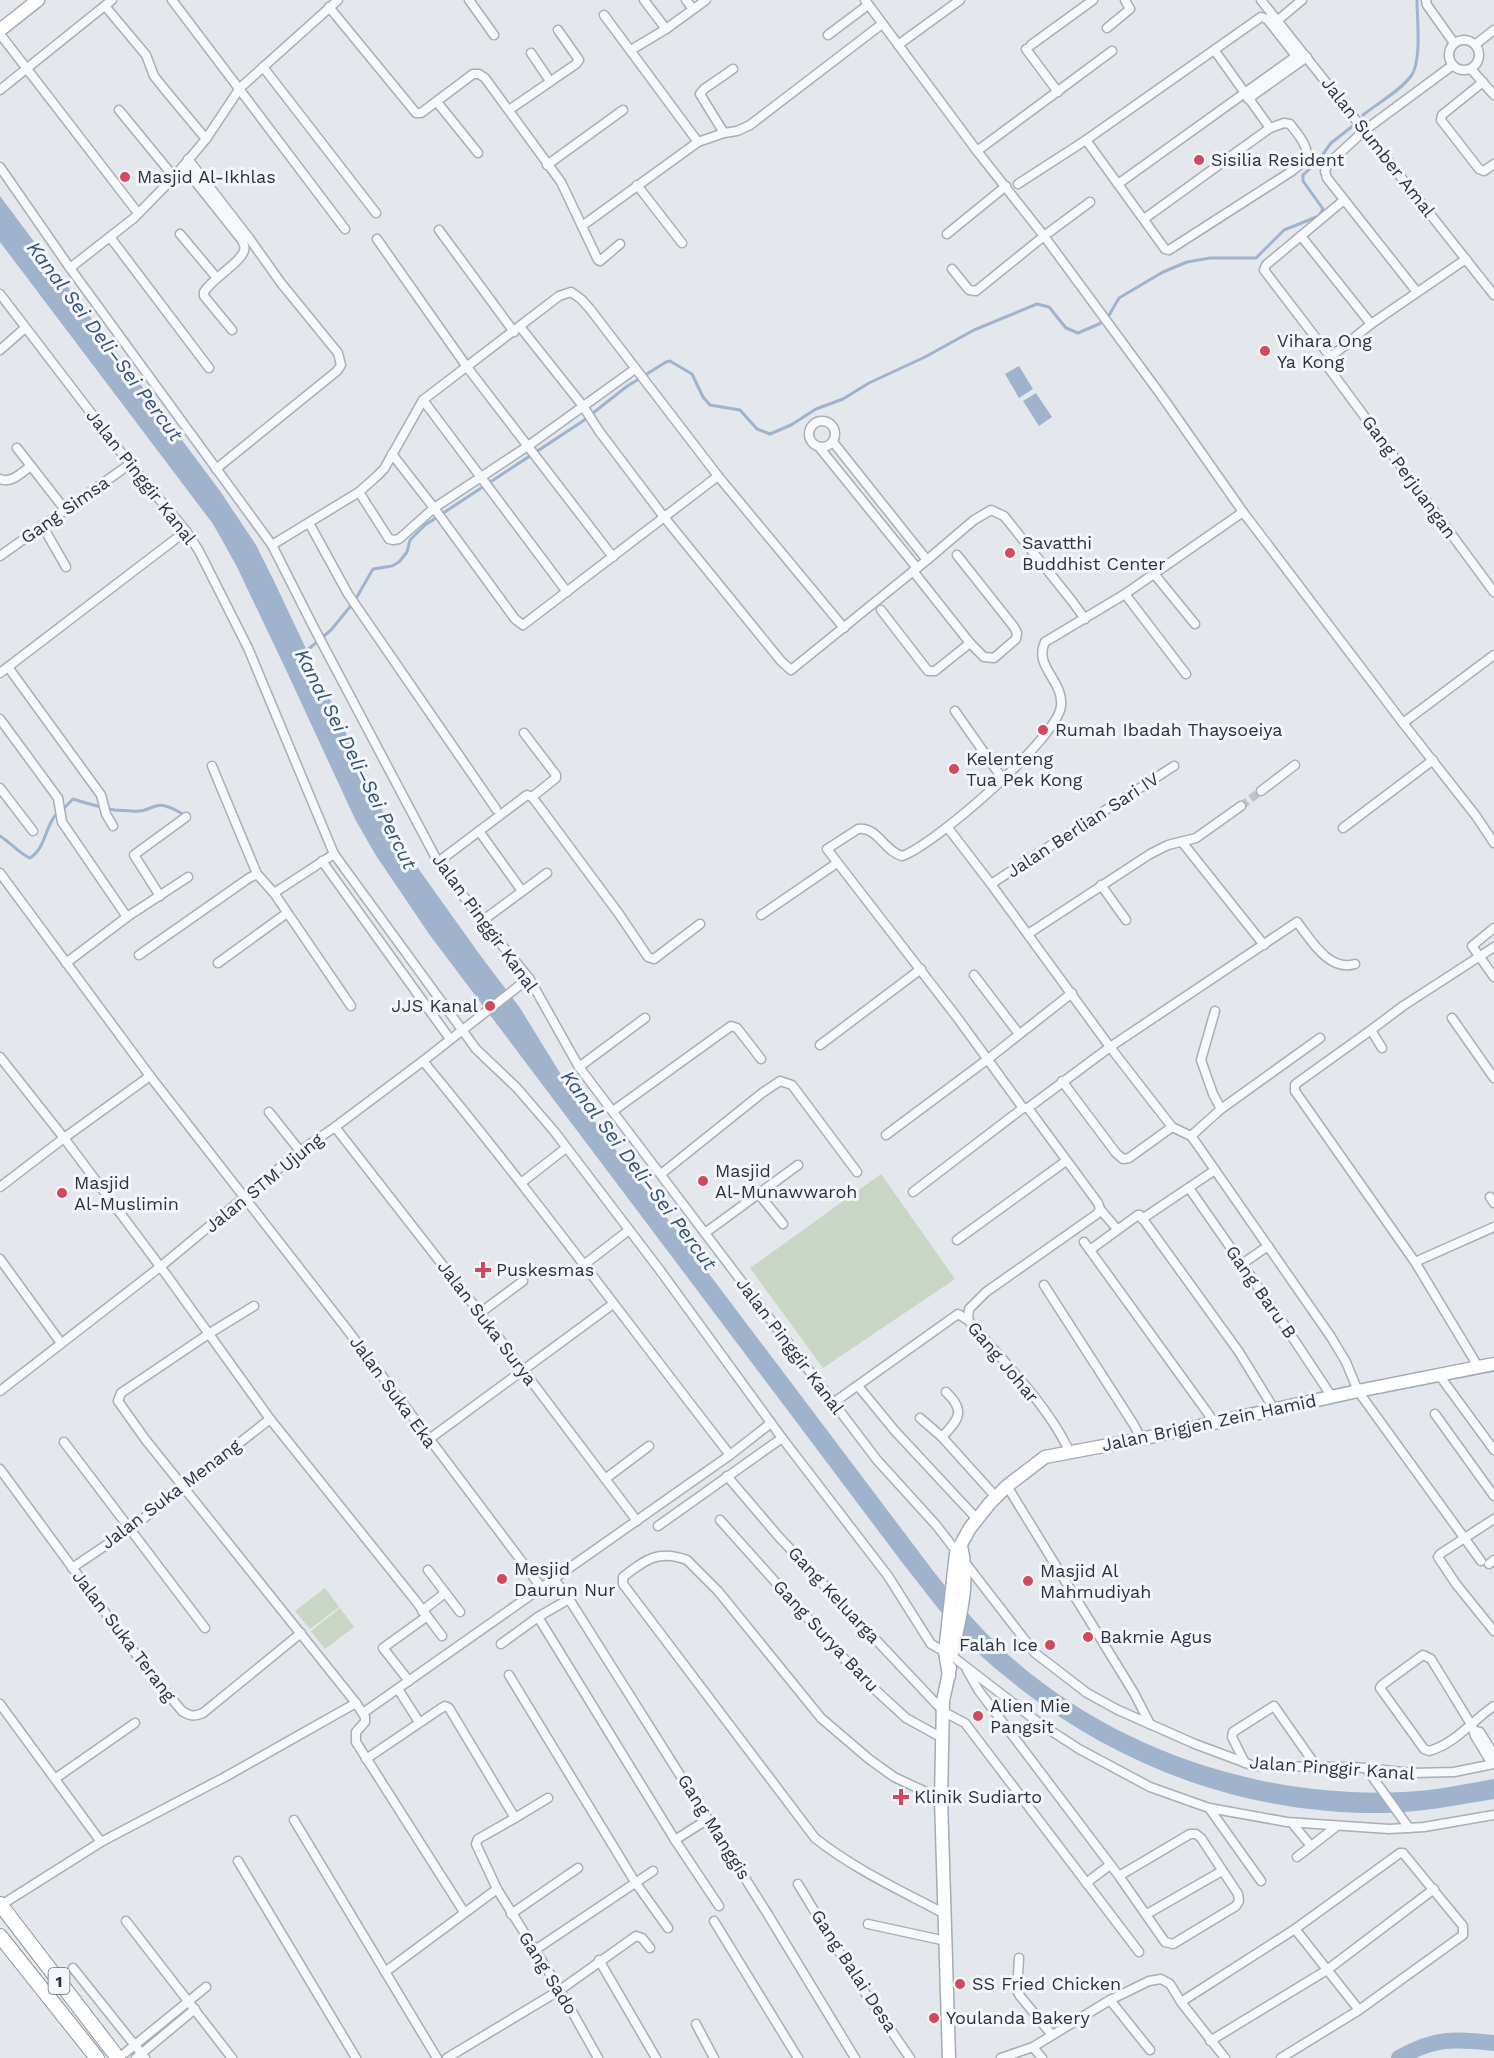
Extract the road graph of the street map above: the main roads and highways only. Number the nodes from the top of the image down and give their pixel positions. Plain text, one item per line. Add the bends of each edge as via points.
1 (38, 0) edge
2 (0, 32) edge
3 (1494, 1364) edge
4 (958, 1549) junction
5 (949, 1653) junction
6 (0, 1904) edge
7 (0, 1936) edge
8 (29, 1973) junction
9 (133, 2055) edge
10 (88, 2058) edge
11 (97, 2058) edge
12 (949, 2058) edge

1 - 2 main road
3 - 4 main road, Jalan Brigjen Zein Hamid via 1045,1457 996,1497 976,1519
4 - 5 main road, Jalan Brigjen Zein Hamid
4 - 5 main road, Jalan Brigjen Zein Hamid via 966,1564 966,1585
5 - 12 main road, Jalan Brigjen Zein Hamid via 943,1701 941,1800
6 - 9 highway, 1 via 43,1960
7 - 8 highway, 1
8 - 10 highway
8 - 11 highway, 1

